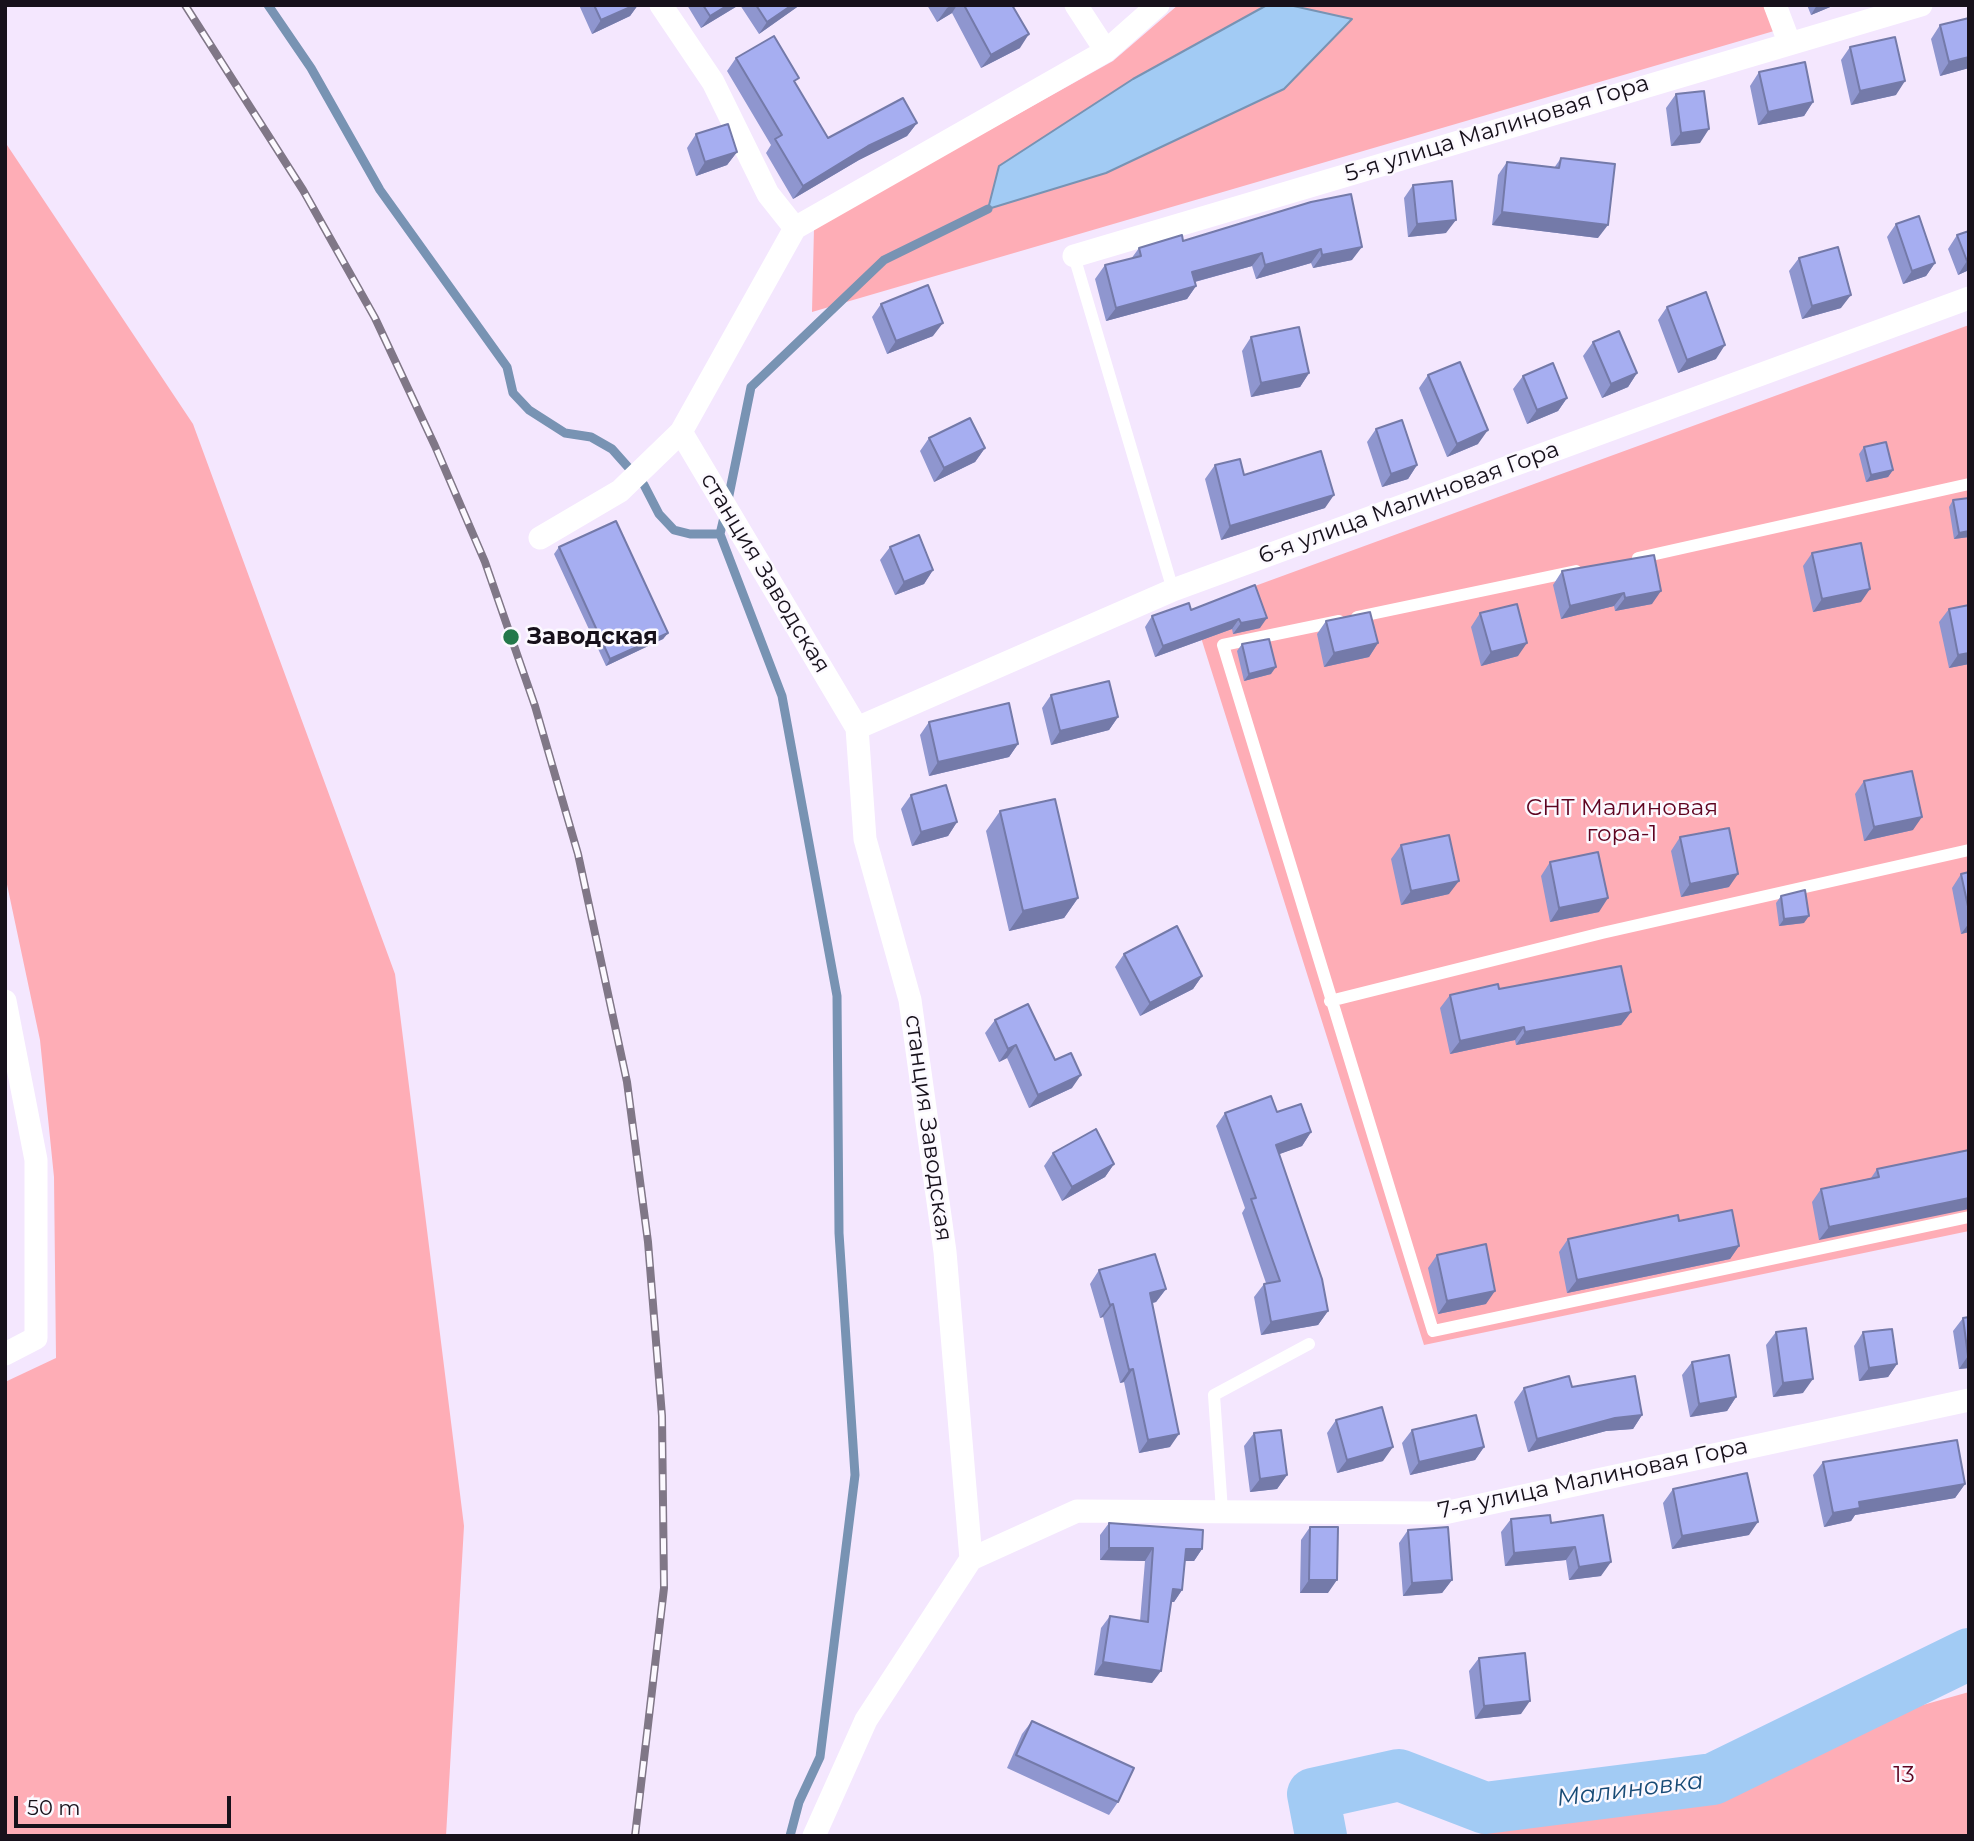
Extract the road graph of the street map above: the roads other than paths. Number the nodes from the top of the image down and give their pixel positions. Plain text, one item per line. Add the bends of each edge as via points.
1 (661, 5) edge
2 (1076, 5) edge
3 (1158, 5) edge
4 (1775, 5) edge
5 (1921, 5) edge
6 (1789, 42) junction
7 (1106, 51) junction
8 (795, 228) junction
9 (1074, 256) joint
10 (1969, 298) edge
11 (681, 432) junction
12 (1969, 484) edge
13 (540, 538) dead end
14 (1620, 562) edge
15 (1592, 568) edge
16 (1173, 590) junction
17 (857, 728) junction
18 (1969, 850) edge
19 (5, 1001) edge
20 (1330, 1001) junction
21 (1969, 1217) edge
22 (1309, 1344) dead end
23 (5, 1354) edge
24 (1969, 1400) edge
25 (1222, 1511) junction
26 (971, 1559) junction
27 (814, 1836) edge

1 - 8 street via 713,82 768,194
2 - 7 street
3 - 7 street
4 - 6 street
5 - 6 street, 5-я улица Малиновая Гора
6 - 9 street, 5-я улица Малиновая Гора
7 - 8 street
8 - 11 street
9 - 16 lane
10 - 16 street, 6-я улица Малиновая Гора
11 - 13 street via 620,491
11 - 17 street, станция Заводская
12 - 14 lane
15 - 20 lane via 1223,645
16 - 17 street, 6-я улица Малиновая Гора
17 - 26 street, станция Заводская via 865,839 910,1000 942,1226
18 - 20 lane via 1615,929
19 - 23 street via 36,1174 36,1338
20 - 21 lane via 1433,1331
22 - 25 lane via 1214,1395
24 - 25 street, 7-я улица Малиновая Гора via 1444,1513
25 - 26 street, 7-я улица Малиновая Гора via 1077,1511
26 - 27 street via 866,1720

